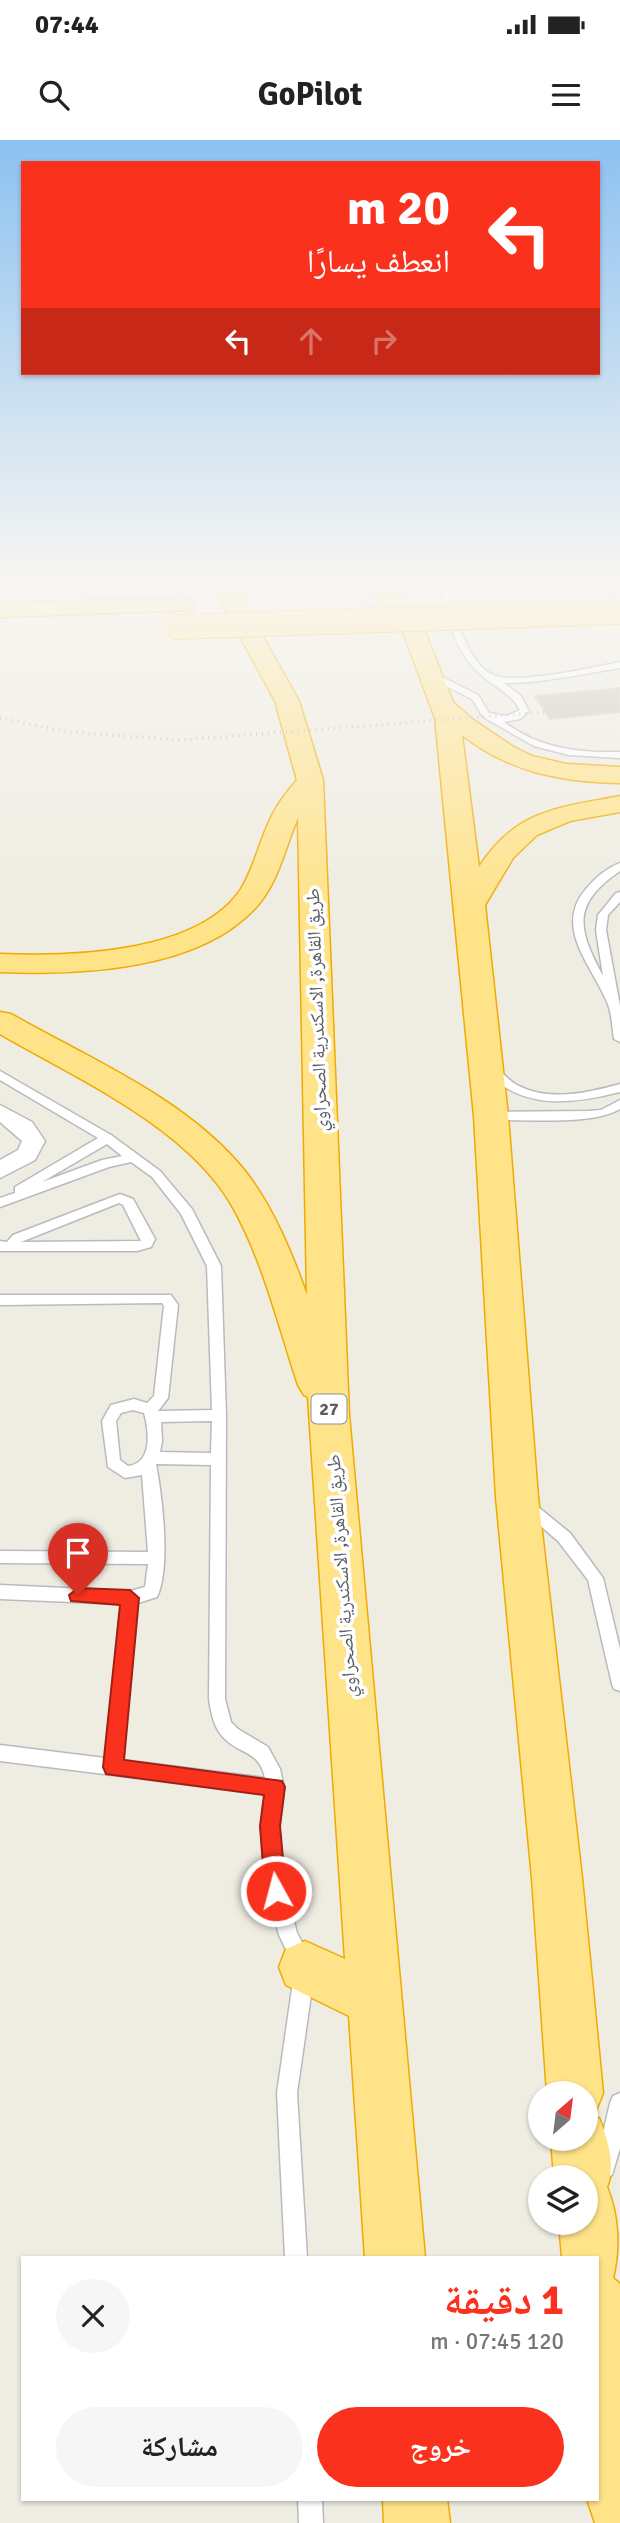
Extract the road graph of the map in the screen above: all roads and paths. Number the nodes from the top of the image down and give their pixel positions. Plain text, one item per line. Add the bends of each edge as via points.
1 (280, 689) edge
2 (506, 689) edge
3 (436, 690) junction
4 (494, 718) junction
5 (620, 755) edge
6 (620, 775) edge
7 (310, 780) junction
8 (620, 804) edge
9 (620, 866) edge
10 (620, 895) edge
11 (470, 905) junction
12 (0, 964) edge
13 (613, 1002) junction
14 (0, 1021) edge
15 (620, 1039) edge
16 (486, 1066) junction
17 (0, 1075) edge
18 (620, 1088) edge
19 (620, 1104) edge
20 (0, 1112) edge
21 (491, 1116) junction
22 (107, 1138) junction
23 (135, 1157) junction
24 (0, 1170) edge
25 (6, 1200) edge
26 (0, 1246) edge
27 (15, 1247) junction
28 (0, 1300) edge
29 (151, 1414) junction
30 (219, 1415) junction
31 (329, 1415) junction
32 (218, 1460) junction
33 (151, 1462) junction
34 (517, 1497) junction
35 (0, 1557) edge
36 (155, 1558) junction
37 (0, 1592) edge
38 (130, 1598) junction
39 (620, 1684) edge
40 (0, 1753) edge
41 (113, 1767) junction
42 (275, 1787) junction
43 (305, 1967) junction
44 (374, 2000) junction
45 (574, 2081) edge
46 (620, 2103) edge
47 (598, 2195) edge
48 (296, 2256) edge
49 (395, 2256) edge
50 (599, 2319) edge
51 (310, 2501) edge
52 (415, 2501) edge
53 (620, 2506) edge
54 (311, 2523) edge
55 (416, 2523) edge

1 - 7 highway, طريق القاهرة, الاسكندرية الصحراوي / 27
2 - 4 lane via 518,698 524,711 520,717
3 - 4 lane via 475,697 482,711
3 - 6 highway via 478,738 511,757 557,770
3 - 11 highway via 447,718
4 - 5 lane via 527,741 556,752
7 - 12 highway via 285,817 258,884 247,900 219,922 171,945 124,958 80,964
7 - 31 highway, طريق القاهرة, الاسكندرية الصحراوي / 27
8 - 11 highway via 552,819 525,831 505,850
9 - 13 lane via 597,880 582,898 577,922 586,954
10 - 13 lane via 601,923
11 - 16 highway
13 - 15 lane
14 - 31 highway via 148,1108 198,1145 231,1179 256,1219 277,1268
16 - 18 lane via 513,1088 537,1096 592,1096
16 - 21 highway
17 - 22 lane
19 - 21 lane via 589,1115
20 - 24 street via 27,1128 34,1145 29,1154
21 - 34 highway
22 - 23 lane
22 - 25 lane
23 - 25 lane
23 - 30 lane via 156,1174 187,1212 214,1266
26 - 27 lane
27 - 27 lane via 137,1246 148,1239 128,1202 120,1198 18,1238
28 - 29 lane via 166,1298 171,1305 161,1398
29 - 30 lane
29 - 33 lane
29 - 33 lane via 134,1404 125,1405 116,1409 109,1421 111,1457 118,1469 135,1472
30 - 32 lane
31 - 44 highway, طريق القاهرة, الاسكندرية الصحراوي / 27
32 - 33 lane
32 - 42 lane via 218,1711 228,1731 269,1761
33 - 36 lane
34 - 39 lane via 564,1537 596,1578
34 - 45 highway
35 - 36 lane
36 - 38 lane via 154,1589
37 - 38 lane
38 - 41 lane
40 - 41 lane
41 - 42 lane
42 - 43 lane via 270,1826 272,1877 294,1949
43 - 44 highway
43 - 48 lane via 287,2093
44 - 49 highway, طريق القاهرة, الاسكندرية الصحراوي / 27
46 - 47 lane
50 - 53 highway
51 - 54 lane
52 - 55 highway

